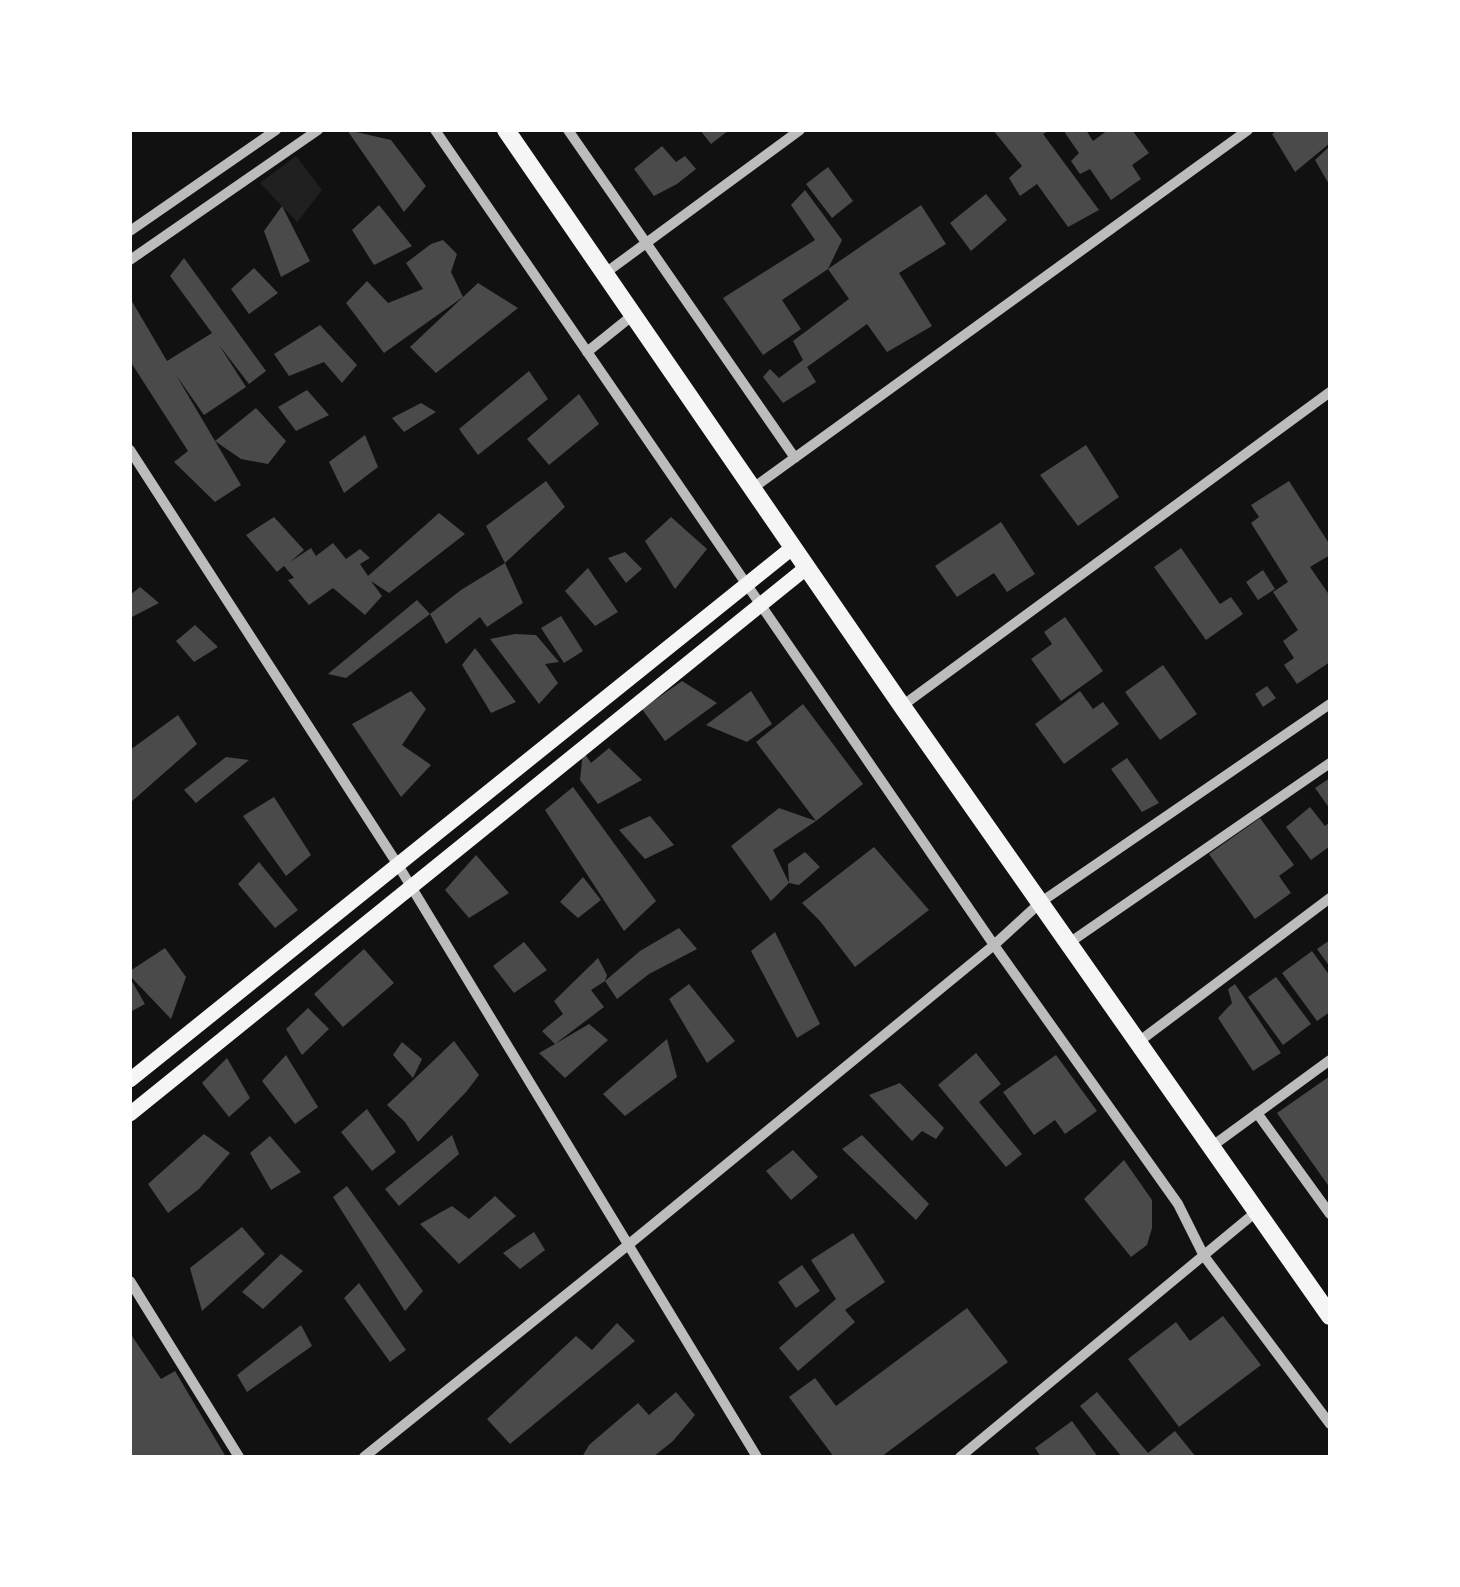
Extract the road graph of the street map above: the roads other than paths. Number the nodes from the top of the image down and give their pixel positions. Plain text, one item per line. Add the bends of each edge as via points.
1 (276, 130) edge
2 (318, 130) edge
3 (436, 130) edge
4 (506, 130) edge
5 (568, 130) edge
6 (800, 130) edge
7 (1248, 130) edge
8 (130, 231) edge
9 (646, 242) junction
10 (130, 260) edge
11 (604, 274) junction
12 (633, 315) junction
13 (587, 352) junction
14 (1330, 392) edge
15 (130, 450) edge
16 (794, 458) junction
17 (753, 488) junction
18 (792, 548) junction
19 (806, 568) junction
20 (745, 584) junction
21 (760, 605) junction
22 (1330, 704) edge
23 (902, 706) junction
24 (1330, 763) edge
25 (398, 865) junction
26 (410, 887) junction
27 (1330, 898) edge
28 (1041, 902) junction
29 (1068, 942) junction
30 (994, 945) junction
31 (1137, 1043) junction
32 (1330, 1060) edge
33 (130, 1080) edge
34 (1257, 1113) junction
35 (130, 1114) edge
36 (1210, 1147) junction
37 (1256, 1212) junction
38 (1330, 1214) edge
39 (628, 1244) junction
40 (1204, 1256) junction
41 (130, 1281) edge
42 (1330, 1316) edge
43 (1330, 1424) edge
44 (239, 1457) edge
45 (364, 1457) edge
46 (757, 1457) edge
47 (960, 1457) edge

1 - 8 street
2 - 10 street
3 - 13 street
4 - 11 highway
5 - 9 street
6 - 9 street
7 - 16 street
9 - 11 street
9 - 16 street
11 - 12 highway
12 - 13 street
12 - 17 highway
13 - 20 street
14 - 23 street
15 - 25 street
16 - 17 street
17 - 18 highway
18 - 19 highway
18 - 20 main road
19 - 21 main road
19 - 23 highway
20 - 21 street
20 - 25 main road
21 - 26 main road
21 - 30 street
22 - 28 street
23 - 28 highway
24 - 29 street
25 - 26 street
25 - 33 main road
26 - 35 main road
26 - 39 street
27 - 31 street
28 - 29 highway
28 - 30 street
29 - 31 highway
30 - 39 street
30 - 40 street via 1178,1204
31 - 36 highway
32 - 34 street
34 - 36 street
34 - 38 street
36 - 37 highway
37 - 40 street
37 - 42 highway
39 - 45 street
39 - 46 street
40 - 43 street
40 - 47 street
41 - 44 street

